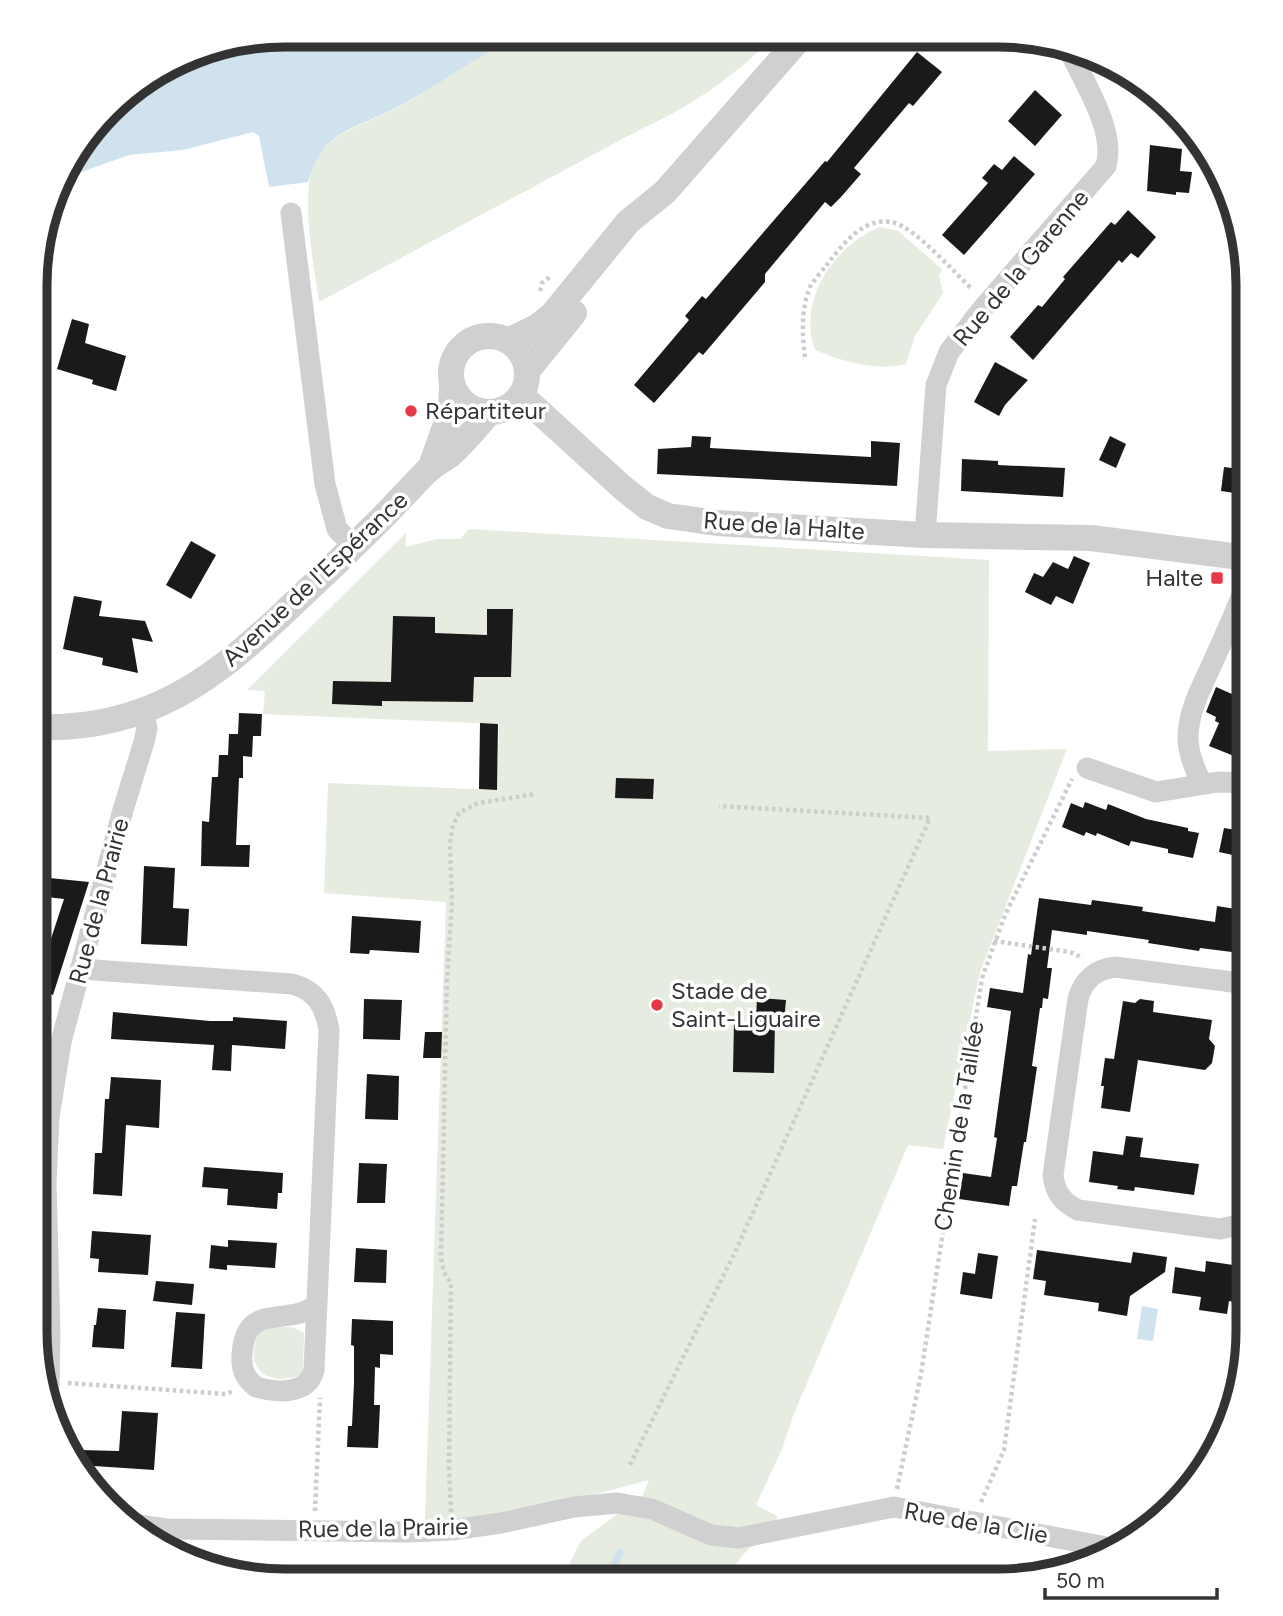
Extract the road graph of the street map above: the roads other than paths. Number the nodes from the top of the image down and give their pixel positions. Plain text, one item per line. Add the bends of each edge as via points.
1 (793, 47) edge
2 (1073, 60) edge
3 (665, 192) junction
4 (291, 213) dead end
5 (508, 341) junction
6 (524, 383) junction
7 (452, 385) junction
8 (490, 412) junction
9 (430, 469) junction
10 (925, 535) junction
11 (354, 547) junction
12 (1236, 556) edge
13 (1236, 611) edge
14 (143, 712) junction
15 (47, 727) edge
16 (1087, 768) road end
17 (1236, 783) edge
18 (1202, 784) junction
19 (80, 969) junction
20 (1235, 983) edge
21 (47, 1150) edge
22 (47, 1221) edge
23 (1235, 1226) edge
24 (316, 1306) junction
25 (49, 1364) edge
26 (150, 1527) edge
27 (711, 1535) joint
28 (1100, 1546) edge

1 - 3 street
2 - 10 street, Rue de la Garenne via 1103,125 1109,146 1106,166 949,352 936,385
3 - 5 street via 628,222 554,314
3 - 6 street via 661,208 643,233 551,339
4 - 11 street via 325,484 337,529
5 - 6 street via 522,354
5 - 7 street via 491,335 465,343 451,366
6 - 8 street via 507,407
6 - 10 street, Rue de la Halte via 623,488 668,516
7 - 8 street via 471,408
7 - 9 street, Avenue de l'Espérance via 451,410
8 - 9 street, Avenue de l'Espérance
9 - 11 street, Avenue de l'Espérance
10 - 12 street, Rue de la Halte via 1091,538
11 - 14 street, Avenue de l'Espérance via 228,663
13 - 18 street via 1190,719 1188,740
14 - 15 street, Avenue de l'Espérance via 95,725
14 - 19 street, Rue de la Prairie via 144,743
16 - 18 street via 1156,792
17 - 18 street
19 - 21 street, Rue de la Prairie via 61,1042
19 - 24 street via 292,984 320,1000 329,1030
20 - 23 street via 1106,968 1088,979 1078,999 1054,1163 1055,1186 1068,1205 1220,1229
22 - 25 street, Rue de la Prairie
24 - 24 street via 310,1383 295,1390 264,1390 249,1382 242,1365 243,1342 252,1325
26 - 27 street, Rue de la Prairie via 452,1530 617,1503 652,1509
27 - 28 street, Rue de la Clie via 739,1538 894,1507

